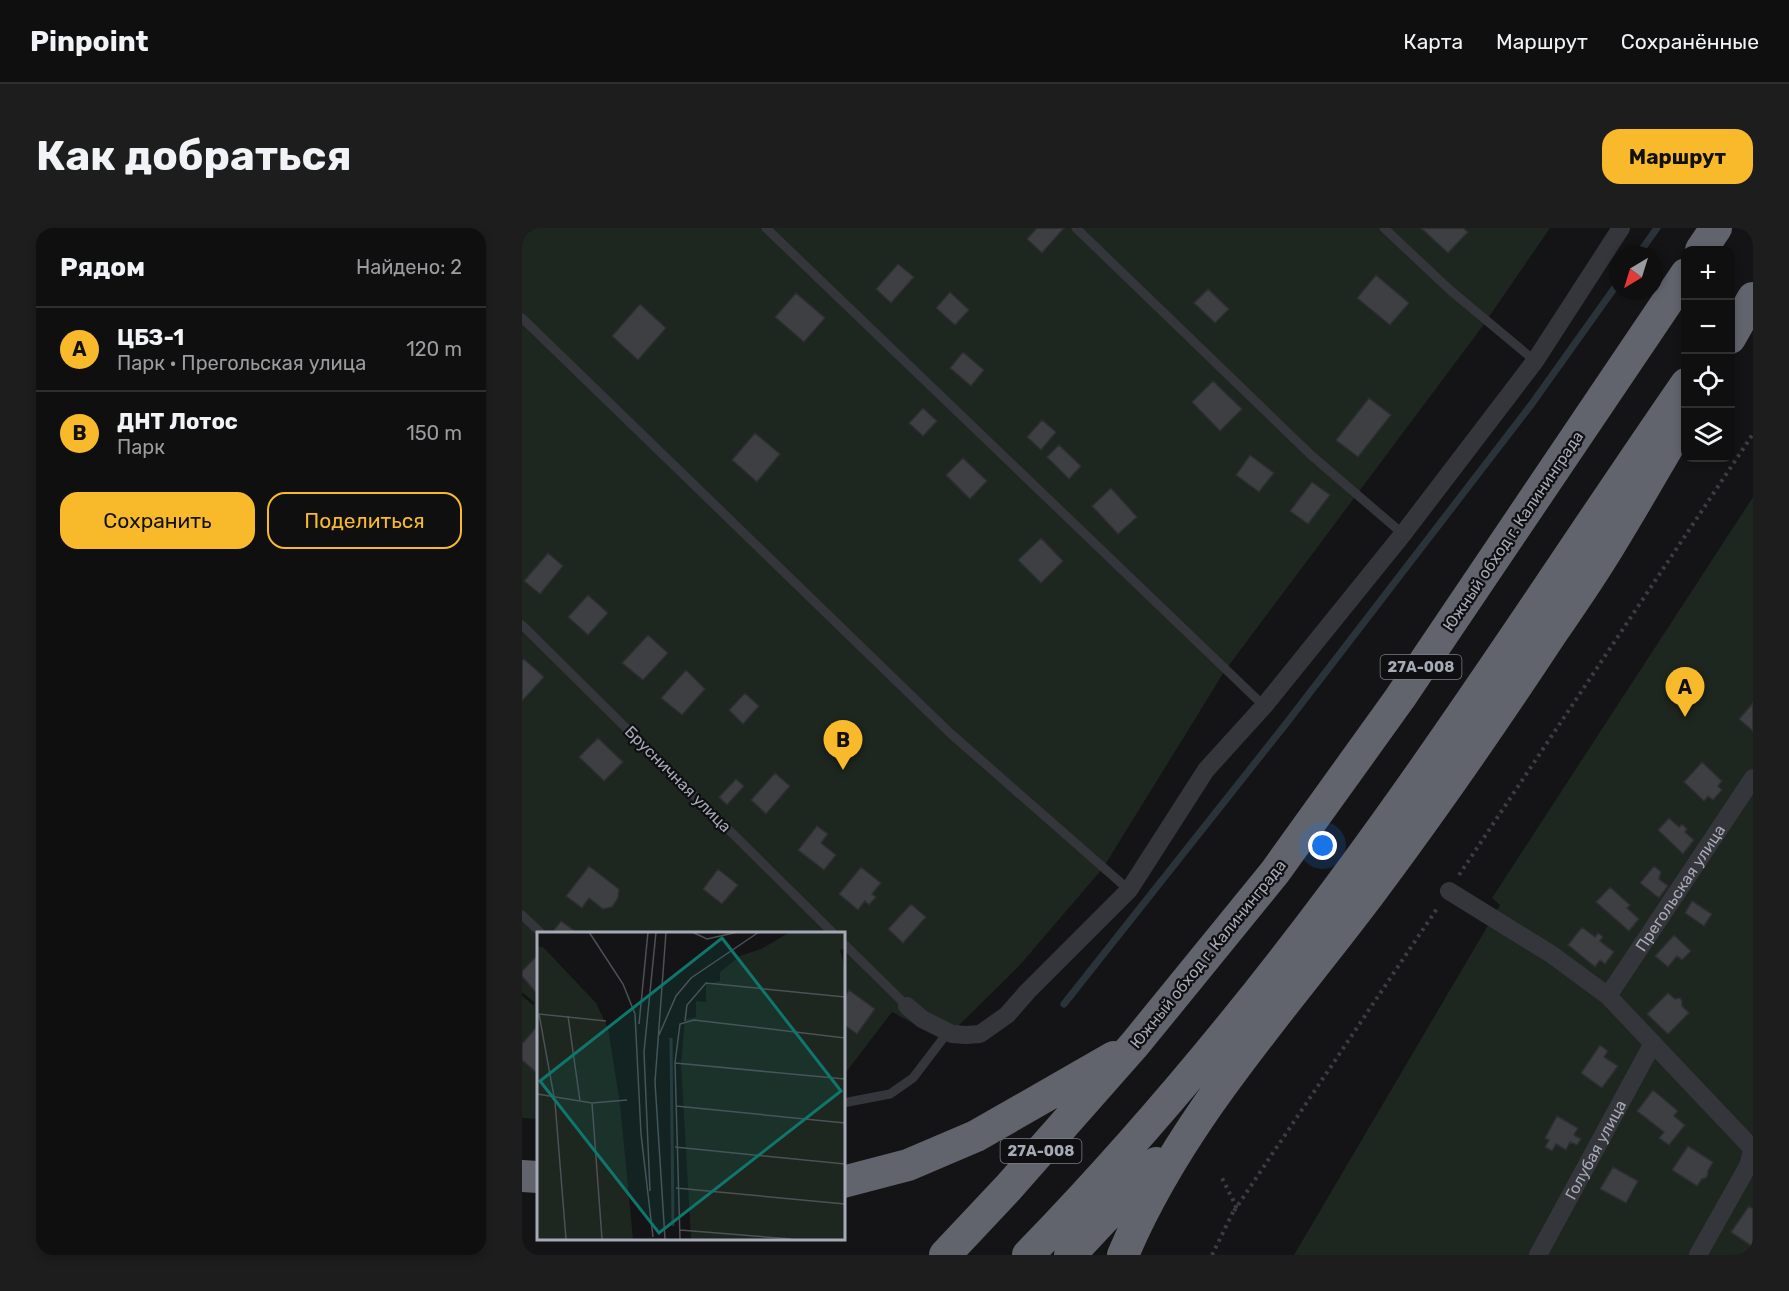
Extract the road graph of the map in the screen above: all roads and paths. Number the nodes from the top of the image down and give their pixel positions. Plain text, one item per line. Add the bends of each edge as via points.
1 (766, 228) edge
2 (1076, 228) edge
3 (1384, 228) edge
4 (1621, 228) edge
5 (1716, 228) edge
6 (1704, 246) edge
7 (1681, 281) edge
8 (1753, 286) edge
9 (1753, 298) edge
10 (1735, 312) edge
11 (522, 318) edge
12 (1735, 331) edge
13 (1535, 361) junction
14 (1681, 391) edge
15 (1681, 425) edge
16 (1753, 434) edge
17 (1403, 534) junction
18 (522, 625) edge
19 (1264, 706) junction
20 (1753, 778) edge
21 (1129, 890) junction
22 (1449, 891) junction
23 (522, 915) edge
24 (540, 932) edge
25 (832, 932) edge
26 (844, 944) edge
27 (1608, 996) junction
28 (907, 1006) joint
29 (948, 1032) junction
30 (1653, 1043) junction
31 (1135, 1044) junction
32 (844, 1103) edge
33 (1207, 1107) junction
34 (1753, 1148) edge
35 (522, 1176) edge
36 (1221, 1176) dead end
37 (537, 1177) edge
38 (844, 1182) edge
39 (1234, 1210) junction
40 (945, 1255) edge
41 (1028, 1255) edge
42 (1070, 1255) edge
43 (1123, 1255) edge
44 (1212, 1255) edge
45 (1538, 1255) edge
46 (1698, 1255) edge

1 - 19 lane
2 - 17 lane via 1311,455
3 - 13 lane
4 - 13 street
5 - 6 highway
7 - 31 highway, Южный обход г. Калининграда / 27А-008 via 1346,776 1275,872
8 - 10 highway
9 - 12 highway
11 - 21 lane via 950,733
13 - 17 street
14 - 41 highway, 27А-008 via 1385,825 1280,965 1176,1092
15 - 33 highway via 1610,545 1432,810
16 - 22 path
17 - 19 street
18 - 25 lane, Брусничная улица
19 - 21 street via 1206,770
20 - 27 street, Прегольская улица
21 - 29 street via 1007,1016 980,1034
22 - 27 street via 1551,954
22 - 39 path
23 - 24 lane
26 - 28 lane
27 - 30 street
28 - 29 street
29 - 32 lane via 913,1078 890,1094
30 - 34 street
30 - 45 street, Голубая улица
31 - 38 highway via 976,1136 908,1165
31 - 40 highway, Южный обход г. Калининграда / 27А-008
33 - 42 highway
33 - 43 highway via 1156,1186
34 - 46 street via 1748,1166
35 - 37 highway
36 - 39 path via 1236,1206
39 - 44 path

